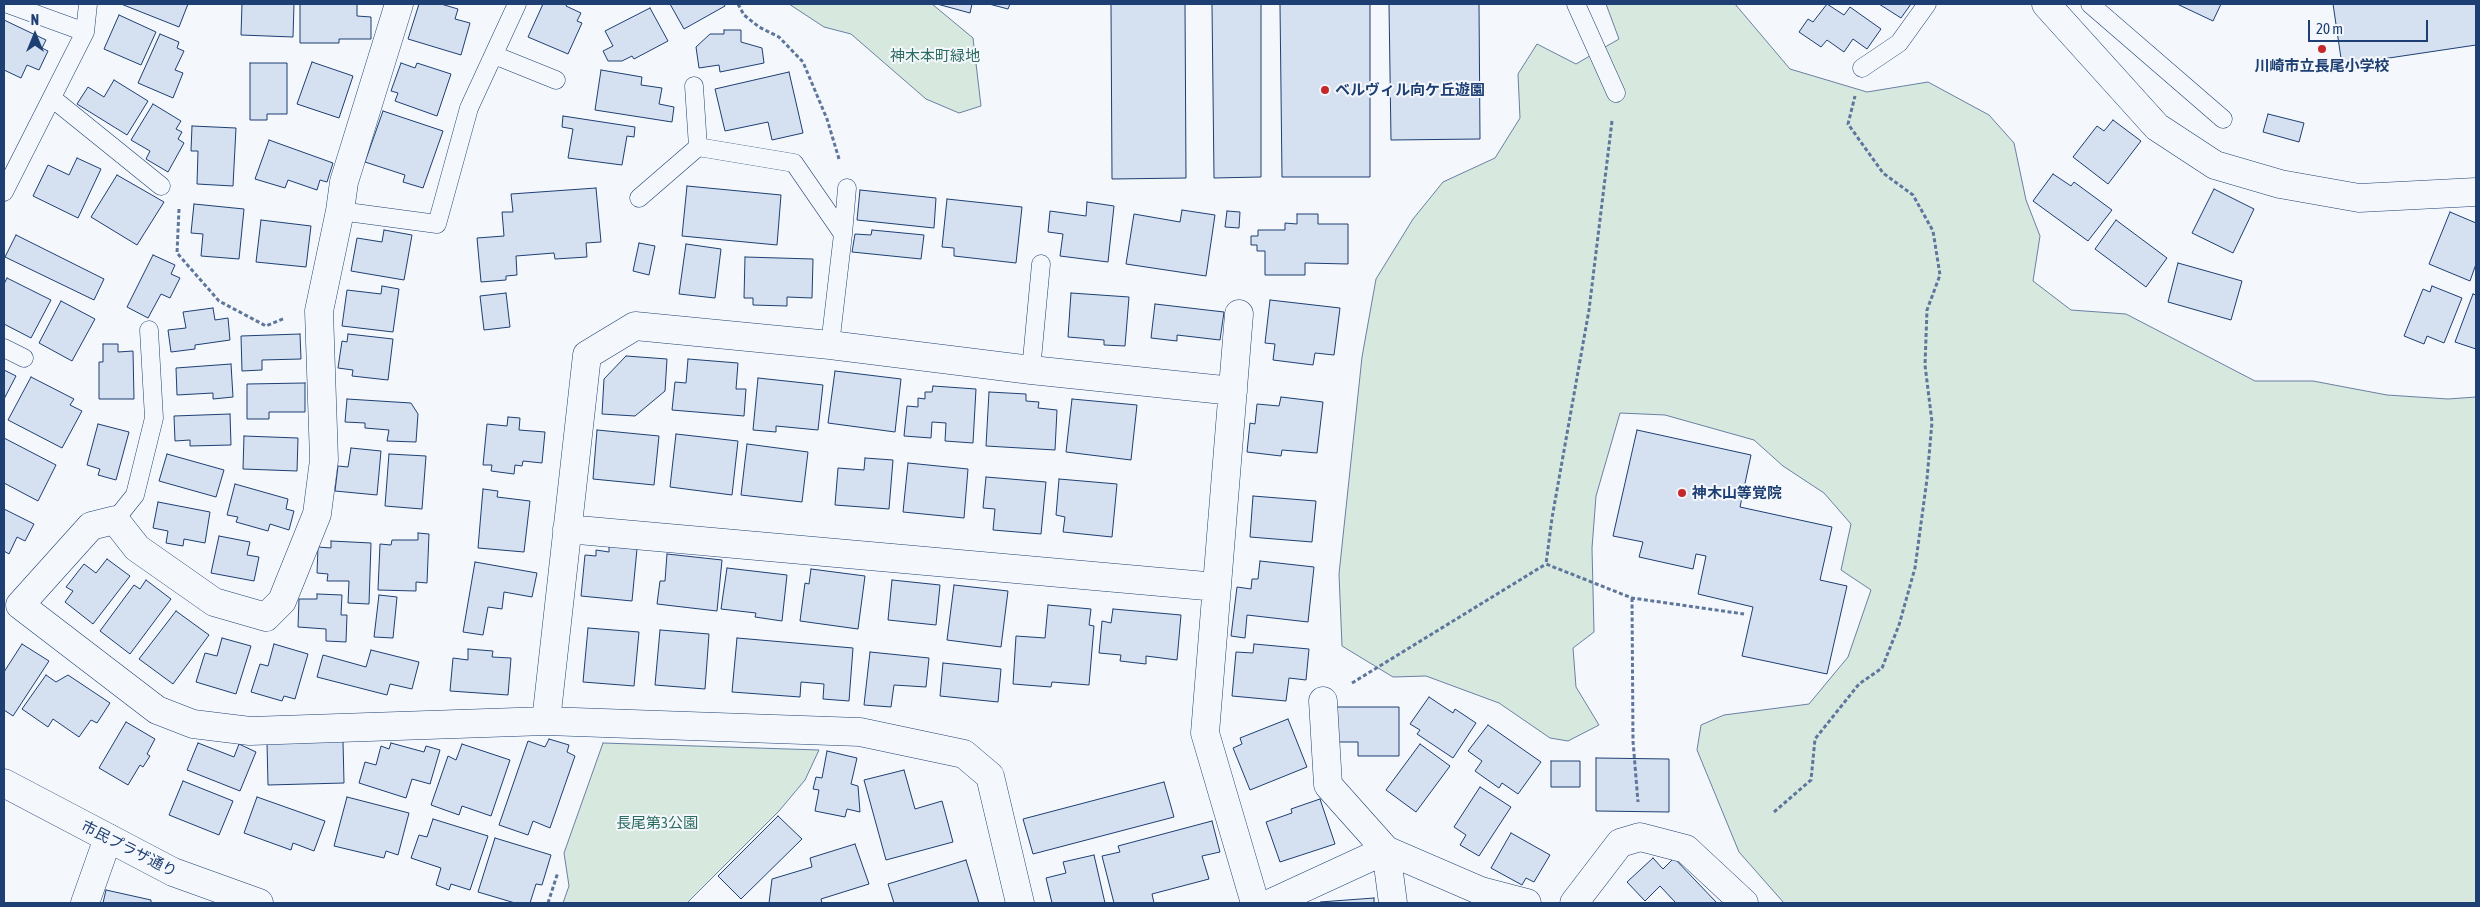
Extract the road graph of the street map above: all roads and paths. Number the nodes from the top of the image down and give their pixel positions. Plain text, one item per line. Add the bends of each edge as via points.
1 (8, 4) edge
2 (88, 4) edge
3 (399, 4) edge
4 (517, 4) edge
5 (738, 4) edge
6 (1576, 4) edge
7 (1927, 4) edge
8 (2046, 4) edge
9 (2090, 4) edge
10 (85, 32) junction
11 (494, 55) junction
12 (1862, 68) joint
13 (556, 80) dead end
14 (694, 86) dead end
15 (1616, 93) joint
16 (52, 98) junction
17 (2223, 119) dead end
18 (698, 147) junction
19 (161, 186) joint
20 (847, 188) joint
21 (4, 192) edge
22 (2476, 192) edge
23 (639, 198) dead end
24 (340, 211) junction
25 (843, 234) junction
26 (1041, 264) dead end
27 (319, 311) junction
28 (1239, 314) dead end
29 (149, 330) dead end
30 (830, 345) junction
31 (4, 348) edge
32 (24, 358) dead end
33 (1031, 370) junction
34 (1233, 391) junction
35 (115, 520) junction
36 (567, 529) junction
37 (1546, 564) junction
38 (1217, 587) junction
39 (1632, 598) junction
40 (1744, 614) dead end
41 (1323, 701) joint
42 (546, 721) junction
43 (4, 784) edge
44 (1774, 812) dead end
45 (1640, 837) junction
46 (108, 838) junction
47 (1386, 850) junction
48 (558, 872) dead end
49 (85, 903) edge
50 (259, 903) edge
51 (548, 903) edge
52 (1020, 903) edge
53 (1255, 903) edge
54 (1271, 903) edge
55 (1393, 903) edge
56 (1527, 903) edge
57 (1574, 903) edge
58 (1744, 903) edge

1 - 10 lane
2 - 10 lane
3 - 24 street via 344,182
4 - 11 lane
5 - 20 path via 744,16 779,37 803,62 828,119
6 - 15 lane
7 - 12 lane via 1899,43
8 - 22 street via 2157,127 2215,165 2280,184 2359,198
9 - 17 lane
10 - 16 lane
11 - 13 lane
11 - 24 lane via 469,108 437,224
12 - 44 path via 1848,124 1884,172 1913,195 1933,231 1940,275 1927,310 1925,365 1932,422 1927,479 1915,568 1899,625 1882,668 1859,684 1815,738 1812,780
14 - 18 lane
15 - 37 path via 1589,310
16 - 19 lane
16 - 21 lane
18 - 23 lane
18 - 25 lane via 794,163
19 - 27 path via 180,190 177,253 219,301 266,326 296,314
20 - 25 lane
24 - 27 street
25 - 30 lane
26 - 33 lane
27 - 35 street via 324,460 316,514 282,601 266,617 214,602 137,548
28 - 34 street
29 - 35 lane via 154,418 135,495
30 - 33 street
30 - 36 street via 635,326 587,355
31 - 32 lane
33 - 34 street
34 - 38 street
35 - 42 street via 91,526 20,605 157,710 193,724 250,731
36 - 38 street
36 - 42 street
37 - 39 path
37 - 41 path
38 - 53 street via 1205,733
39 - 40 path
39 - 45 path via 1633,740
41 - 47 street via 1328,785
42 - 52 street via 860,732 964,754 990,776
43 - 46 street, 市民プラザ通り
45 - 57 street via 1620,843
45 - 58 street via 1686,849
46 - 49 street
46 - 50 street, 市民プラザ通り via 173,872
47 - 54 street
47 - 55 street
47 - 56 street via 1481,891
48 - 51 path

